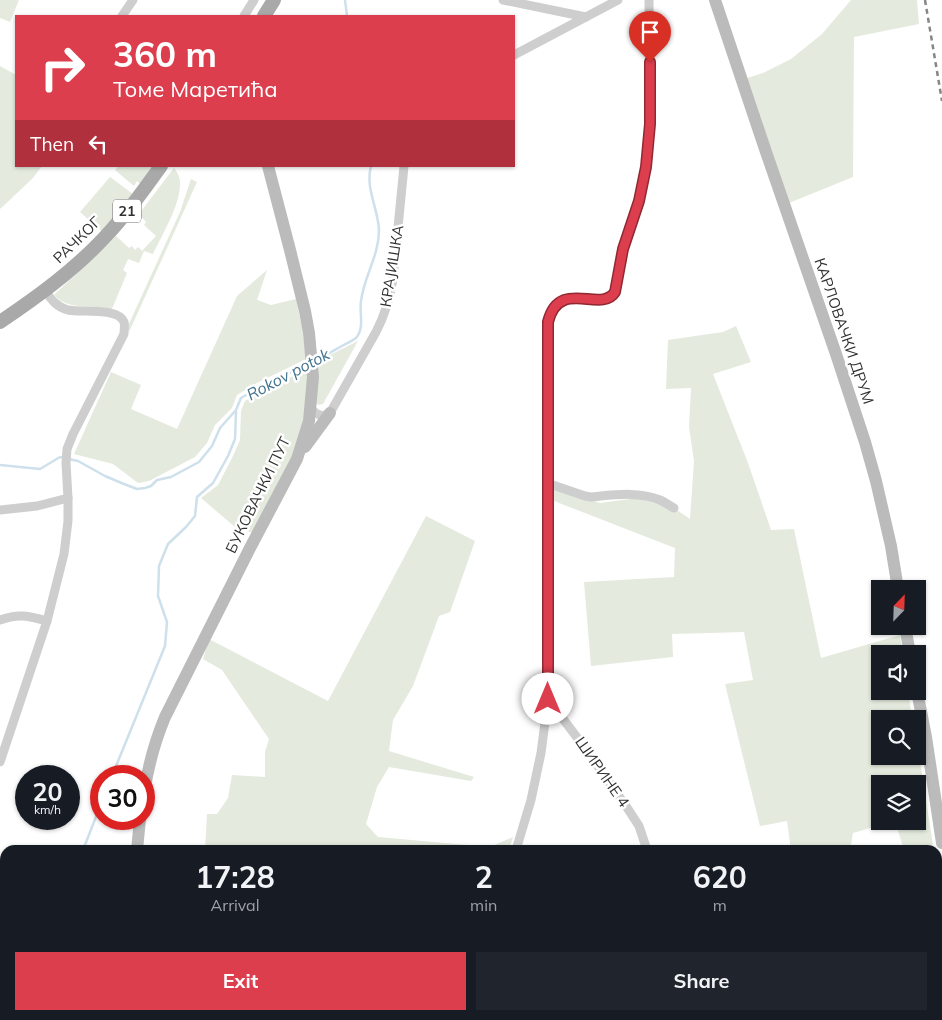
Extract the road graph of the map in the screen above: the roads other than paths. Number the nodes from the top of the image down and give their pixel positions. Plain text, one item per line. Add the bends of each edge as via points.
1 (132, 0) edge
2 (254, 0) edge
3 (274, 0) edge
4 (503, 0) edge
5 (618, 0) edge
6 (649, 0) edge
7 (715, 0) edge
8 (123, 15) edge
9 (245, 15) edge
10 (265, 15) edge
11 (586, 17) junction
12 (515, 54) edge
13 (160, 167) edge
14 (268, 167) edge
15 (404, 167) edge
16 (45, 290) junction
17 (0, 322) edge
18 (310, 407) junction
19 (330, 413) junction
20 (297, 460) junction
21 (547, 483) junction
22 (68, 498) junction
23 (674, 508) dead end
24 (0, 510) edge
25 (896, 580) edge
26 (0, 620) edge
27 (47, 621) junction
28 (548, 699) junction
29 (919, 700) edge
30 (0, 762) edge
31 (149, 765) edge
32 (139, 830) edge
33 (942, 843) edge
34 (137, 845) edge
35 (518, 845) edge
36 (645, 845) edge

1 - 8 street
2 - 9 street
3 - 10 main road
4 - 11 street
5 - 11 street
6 - 21 street via 650,99 646,167 623,249 615,292 601,300 566,300 555,307 549,318
7 - 25 main road, КАРЛОВАЧКИ ДРУМ via 865,442
11 - 12 street
13 - 16 main road, РАЧКОГ / 21 via 104,238
14 - 18 main road, БУКОВАЧКИ ПУТ via 305,311 313,376
15 - 19 street, КРАЈИШКА via 393,279 387,305 376,332
16 - 17 main road, РАЧКОГ / 21
16 - 22 street via 62,308 112,314 124,323 124,334 67,450
18 - 19 street via 321,416
18 - 20 main road, БУКОВАЧКИ ПУТ via 306,434
19 - 20 main road
20 - 31 main road, БУКОВАЧКИ ПУТ via 165,717
21 - 23 street via 591,497 647,496
21 - 28 street
22 - 24 street
22 - 27 street via 65,548
26 - 27 street via 24,615
27 - 30 street
28 - 35 street via 541,753
28 - 36 street, ШИРИНЕ 4 via 626,806 639,826
29 - 33 main road
32 - 34 main road

